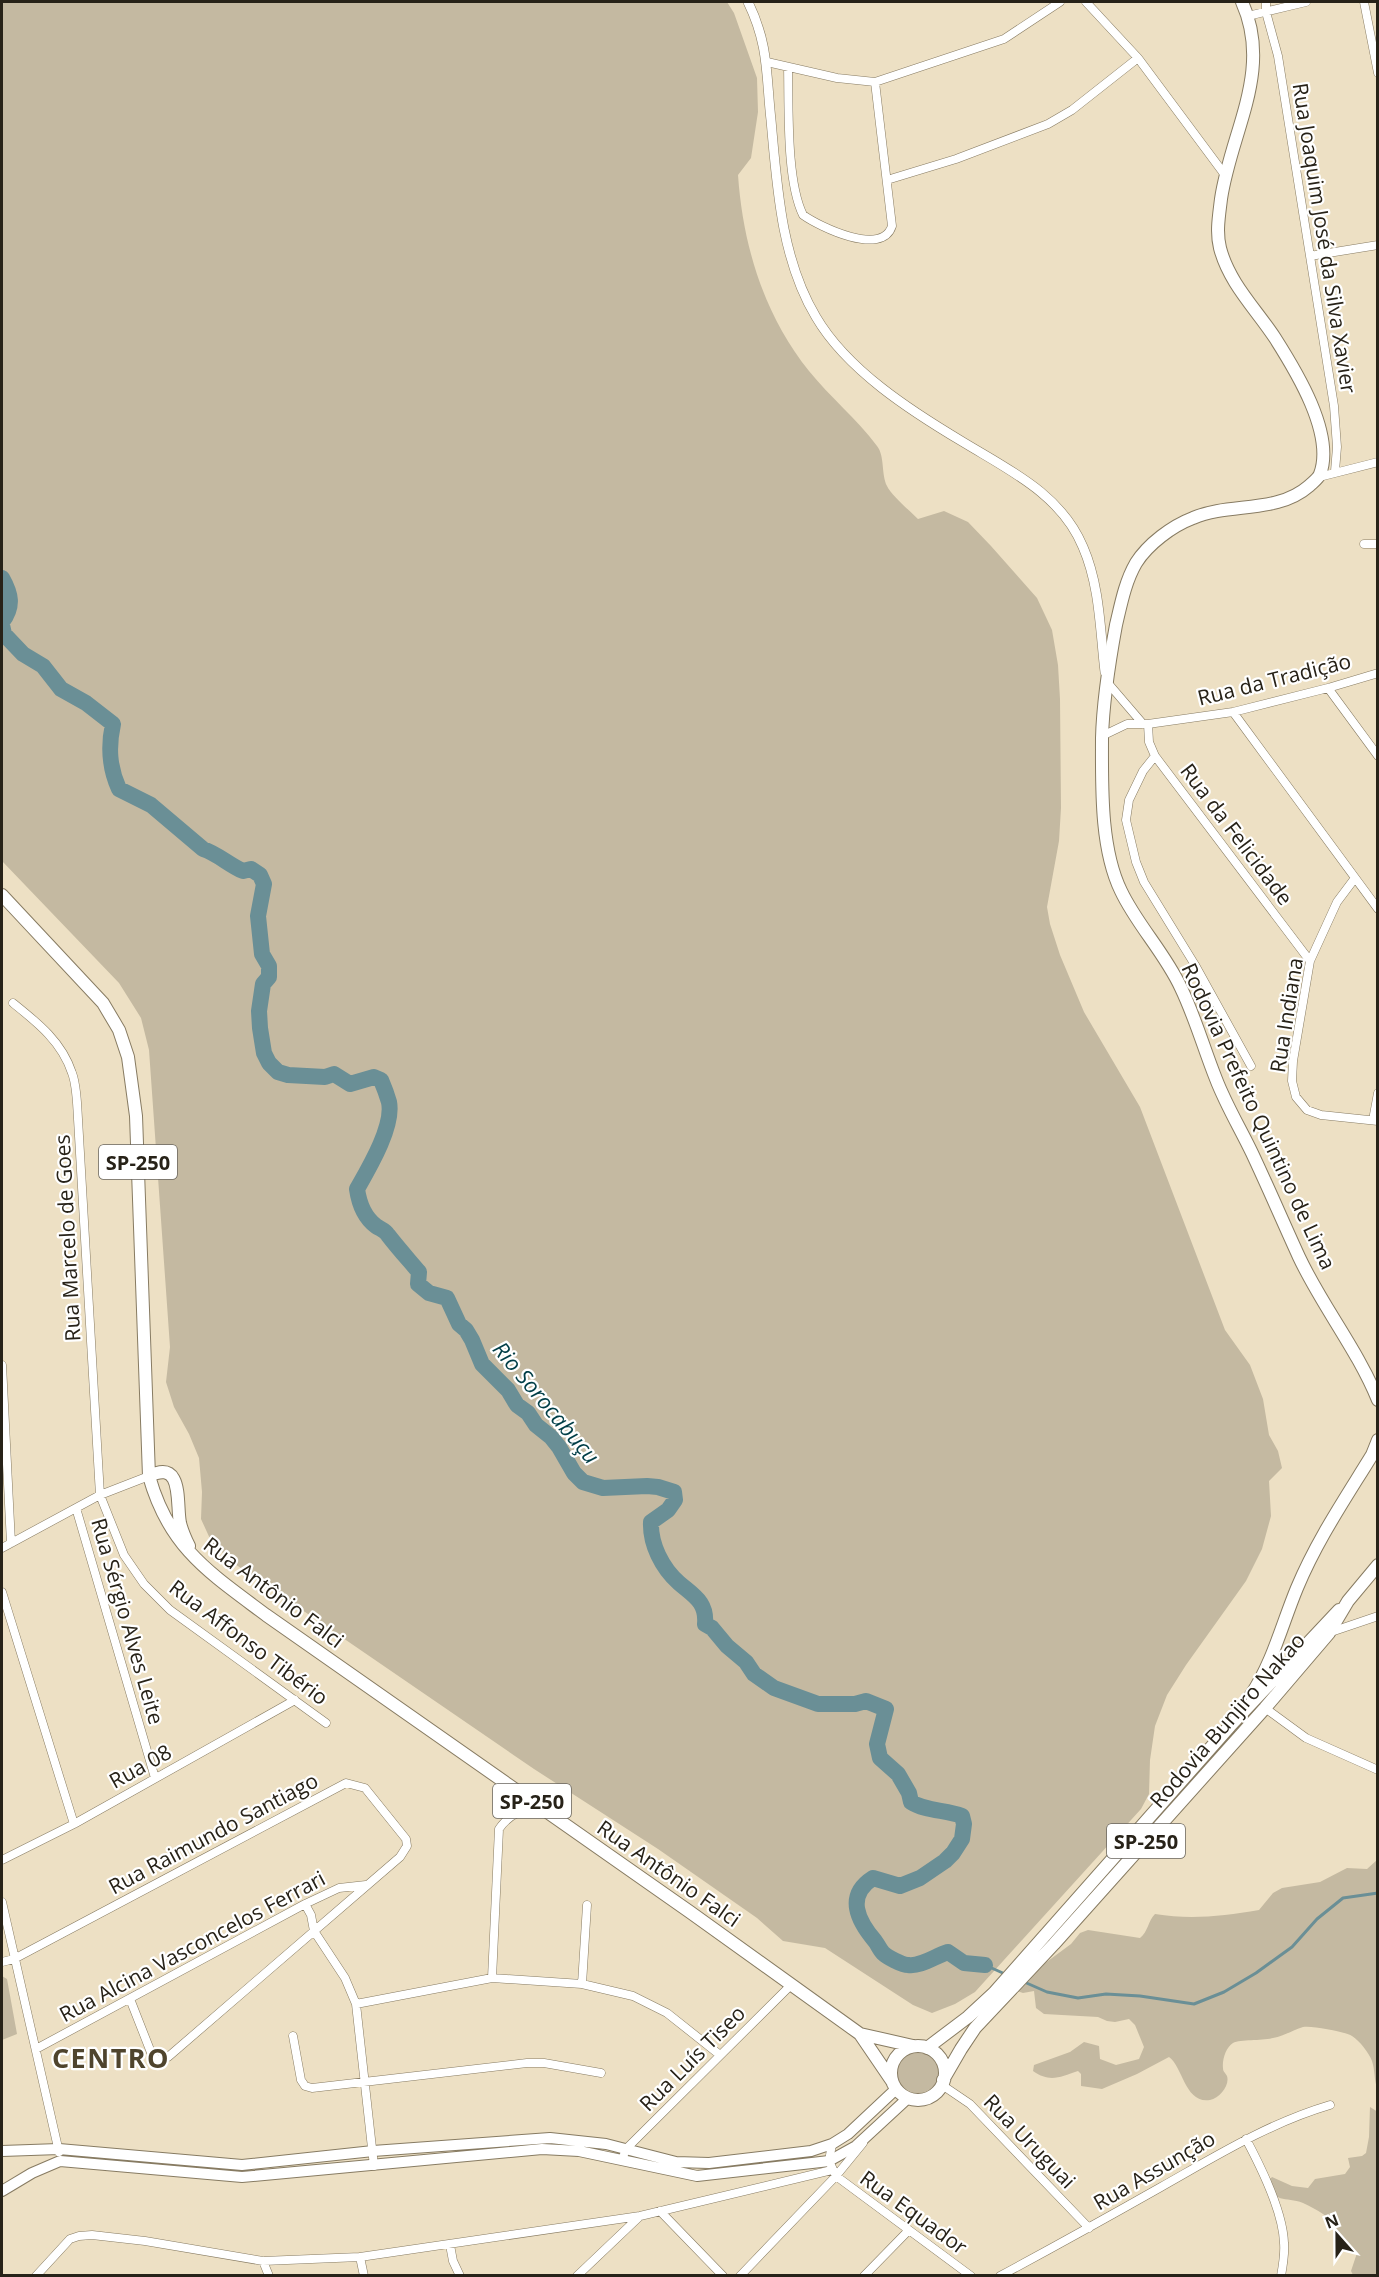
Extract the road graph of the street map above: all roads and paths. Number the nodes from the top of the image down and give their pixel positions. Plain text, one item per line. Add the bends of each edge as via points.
1 (748, 2) edge
2 (1060, 2) edge
3 (1086, 2) edge
4 (1242, 2) edge
5 (1266, 2) edge
6 (1306, 2) edge
7 (1364, 2) edge
8 (1266, 12) junction
9 (1248, 16) junction
10 (1138, 58) junction
11 (767, 62) junction
12 (789, 67) junction
13 (1377, 73) edge
14 (875, 82) junction
15 (1225, 175) junction
16 (887, 180) junction
17 (1377, 245) edge
18 (1310, 256) junction
19 (1377, 462) edge
20 (1335, 471) junction
21 (1319, 477) junction
22 (1364, 544) dead end
23 (1377, 544) edge
24 (1377, 673) edge
25 (1106, 680) junction
26 (1329, 688) junction
27 (1233, 712) junction
28 (1146, 724) junction
29 (1102, 736) junction
30 (1155, 756) junction
31 (1377, 756) edge
32 (1355, 878) junction
33 (2, 895) edge
34 (1377, 909) edge
35 (1310, 961) junction
36 (13, 1004) dead end
37 (1251, 1066) dead end
38 (1377, 1093) edge
39 (1375, 1120) edge
40 (2, 1365) edge
41 (1377, 1400) edge
42 (1377, 1440) edge
43 (149, 1476) junction
44 (100, 1495) junction
45 (76, 1508) junction
46 (11, 1543) junction
47 (2, 1548) edge
48 (1377, 1565) edge
49 (204, 1568) junction
50 (2, 1592) edge
51 (1348, 1601) junction
52 (1377, 1616) edge
53 (1281, 1632) junction
54 (1329, 1633) junction
55 (1273, 1679) junction
56 (295, 1700) junction
57 (1265, 1708) junction
58 (326, 1723) dead end
59 (1230, 1726) junction
60 (1213, 1766) junction
61 (1377, 1770) edge
62 (155, 1778) junction
63 (543, 1808) junction
64 (74, 1824) junction
65 (2, 1860) edge
66 (366, 1885) junction
67 (2, 1902) edge
68 (305, 1904) junction
69 (587, 1905) dead end
70 (314, 1932) junction
71 (14, 1959) junction
72 (2, 1962) edge
73 (492, 1978) junction
74 (582, 1984) junction
75 (792, 1984) junction
76 (130, 1999) junction
77 (356, 2004) junction
78 (860, 2034) junction
79 (293, 2036) dead end
80 (921, 2047) junction
81 (36, 2049) junction
82 (720, 2055) junction
83 (601, 2073) dead end
84 (365, 2082) junction
85 (943, 2082) junction
86 (894, 2085) junction
87 (908, 2098) junction
88 (1330, 2105) dead end
89 (868, 2137) junction
90 (1246, 2139) junction
91 (832, 2144) junction
92 (59, 2149) junction
93 (2, 2151) edge
94 (373, 2151) junction
95 (624, 2154) junction
96 (60, 2161) junction
97 (812, 2163) junction
98 (242, 2165) junction
99 (374, 2166) junction
100 (832, 2169) junction
101 (810, 2176) junction
102 (242, 2177) junction
103 (2, 2191) edge
104 (660, 2211) junction
105 (640, 2216) junction
106 (1089, 2228) junction
107 (908, 2230) junction
108 (450, 2245) junction
109 (360, 2257) junction
110 (263, 2262) junction
111 (36, 2276) edge
112 (269, 2276) edge
113 (364, 2276) edge
114 (460, 2276) edge
115 (577, 2276) edge
116 (723, 2276) edge
117 (740, 2276) edge
118 (864, 2276) edge
119 (971, 2276) edge
120 (1000, 2276) edge
121 (1281, 2276) edge

1 - 11 street via 762,34
2 - 14 street via 1005,39
3 - 10 street
4 - 9 main road
5 - 8 street, Rua Joaquim José da Silva Xavier
6 - 8 street
7 - 13 street
8 - 9 street
8 - 18 street, Rua Joaquim José da Silva Xavier via 1278,56
9 - 15 main road via 1255,54 1252,81
10 - 15 street
10 - 16 street via 1072,110 1048,123 956,159
11 - 12 street
11 - 25 street via 770,119 787,245 793,269 815,316 840,351 862,371 1053,502 1083,545 1090,564
12 - 14 street
12 - 16 street via 791,156 803,215 842,235 874,240 886,236 892,218
14 - 16 street
15 - 21 main road via 1219,245 1227,268 1301,382 1318,421 1323,451
17 - 18 street
18 - 20 street, Rua Joaquim José da Silva Xavier via 1334,406
19 - 20 street
20 - 21 street
21 - 25 main road, Rodovia Prefeito Quintino de Lima via 1300,494 1270,504 1194,517 1164,534 1137,561 1124,589
22 - 23 street
24 - 26 street, Rua da Tradição
25 - 28 street
25 - 29 main road, Rodovia Prefeito Quintino de Lima
26 - 27 street, Rua da Tradição
26 - 31 street
27 - 28 street, Rua da Tradição
27 - 32 street
28 - 29 street, Rua da Tradição via 1127,724
28 - 30 street, Rua da Felicidade
29 - 41 main road, Rodovia Prefeito Quintino de Lima via 1107,845 1117,882 1182,988 1218,1084 1302,1263 1361,1362
30 - 35 street, Rua da Felicidade
30 - 37 street via 1129,800 1126,820 1136,862
32 - 34 street
32 - 35 street, Rua Indiana via 1337,902
33 - 43 main road, Rua Antônio Falci / SP-250 via 103,1003 119,1030 128,1057 136,1116
35 - 39 street, Rua Indiana via 1293,1061 1296,1097 1307,1110 1321,1115
36 - 44 street, Rua Marcelo de Goes via 45,1029 73,1074
38 - 39 street
40 - 46 street
42 - 53 main road via 1372,1455 1317,1543
43 - 44 street
43 - 49 main road, Rua Antônio Falci / SP-250 via 155,1498 179,1541
43 - 49 main road via 158,1472 173,1477 180,1525
44 - 45 street
44 - 56 street, Rua Affonso Tibério via 124,1555 144,1584 170,1610
45 - 46 street
45 - 62 street, Rua Sérgio Alves Leite
46 - 47 street
48 - 51 main road, Rodovia Bunjiro Nakao / SP-250
49 - 63 main road, Rua Antônio Falci / SP-250
50 - 64 street
51 - 54 main road, Rodovia Bunjiro Nakao / SP-250
51 - 55 main road, Rodovia Bunjiro Nakao / SP-250
52 - 54 street
53 - 55 main road
53 - 59 main road via 1261,1680
54 - 57 main road, Rodovia Bunjiro Nakao / SP-250
55 - 59 main road, Rodovia Bunjiro Nakao / SP-250
55 - 60 main road via 1251,1718
56 - 58 street, Rua Affonso Tibério
56 - 62 street, Rua 08
57 - 60 main road, Rodovia Bunjiro Nakao / SP-250
57 - 61 street via 1306,1738
59 - 80 main road, Rodovia Bunjiro Nakao / SP-250 via 994,1993 968,2018
60 - 85 main road, Rodovia Bunjiro Nakao / SP-250 via 975,2028
62 - 64 street, Rua 08
63 - 73 street via 525,1809 505,1820 500,1829
63 - 75 main road, Rua Antônio Falci / SP-250
64 - 65 street, Rua 08
66 - 68 street, Rua Alcina Vasconcelos Ferrari via 339,1888
66 - 70 street
66 - 71 street, Rua Raimundo Santiago via 400,1857 406,1839 365,1788 346,1783
67 - 71 street
68 - 70 street
68 - 76 street, Rua Alcina Vasconcelos Ferrari
69 - 74 street
70 - 76 street via 161,2060 152,2055
70 - 77 street via 345,1978
71 - 72 street, Rua Raimundo Santiago
71 - 81 street
73 - 74 street
73 - 77 street
74 - 82 street via 633,1996 667,2013
75 - 78 main road, Rua Antônio Falci / SP-250
75 - 82 street, Rua Luís Tiseo
76 - 81 street, Rua Alcina Vasconcelos Ferrari
77 - 84 street
78 - 80 main road, Rua Antônio Falci / SP-250
78 - 86 main road, Rua Antônio Falci / SP-250
79 - 84 street via 305,2086
80 - 85 main road via 936,2053 942,2061
80 - 86 main road, SP-250 via 898,2054 891,2072
81 - 92 street
82 - 95 street, Rua Luís Tiseo
83 - 84 street via 528,2063
84 - 94 street
85 - 87 main road, SP-250 via 927,2098
85 - 106 street, Rua Uruguai via 970,2104
86 - 87 main road, SP-250
86 - 91 main road via 855,2129
87 - 89 main road
88 - 90 street, Rua Assunção
89 - 100 street
89 - 100 main road
90 - 106 street, Rua Assunção
90 - 121 street via 1279,2217 1284,2242
91 - 95 main road via 766,2158 690,2164
91 - 100 street
92 - 93 main road
92 - 96 street
92 - 98 main road
94 - 95 main road via 550,2138 606,2144
94 - 98 main road
94 - 99 street
95 - 97 main road via 697,2176
95 - 99 main road via 542,2149
96 - 102 main road
96 - 103 main road
97 - 100 main road
97 - 101 main road
98 - 102 main road
99 - 102 main road
100 - 101 street
100 - 107 street, Rua Equador
100 - 117 street
101 - 104 street
104 - 105 street
104 - 116 street
105 - 108 street
105 - 115 street
106 - 120 street, Rua Assunção
107 - 118 street
107 - 119 street, Rua Equador
108 - 109 street
108 - 114 street
109 - 110 street
109 - 113 street
110 - 111 street via 92,2235 70,2239
110 - 112 street

